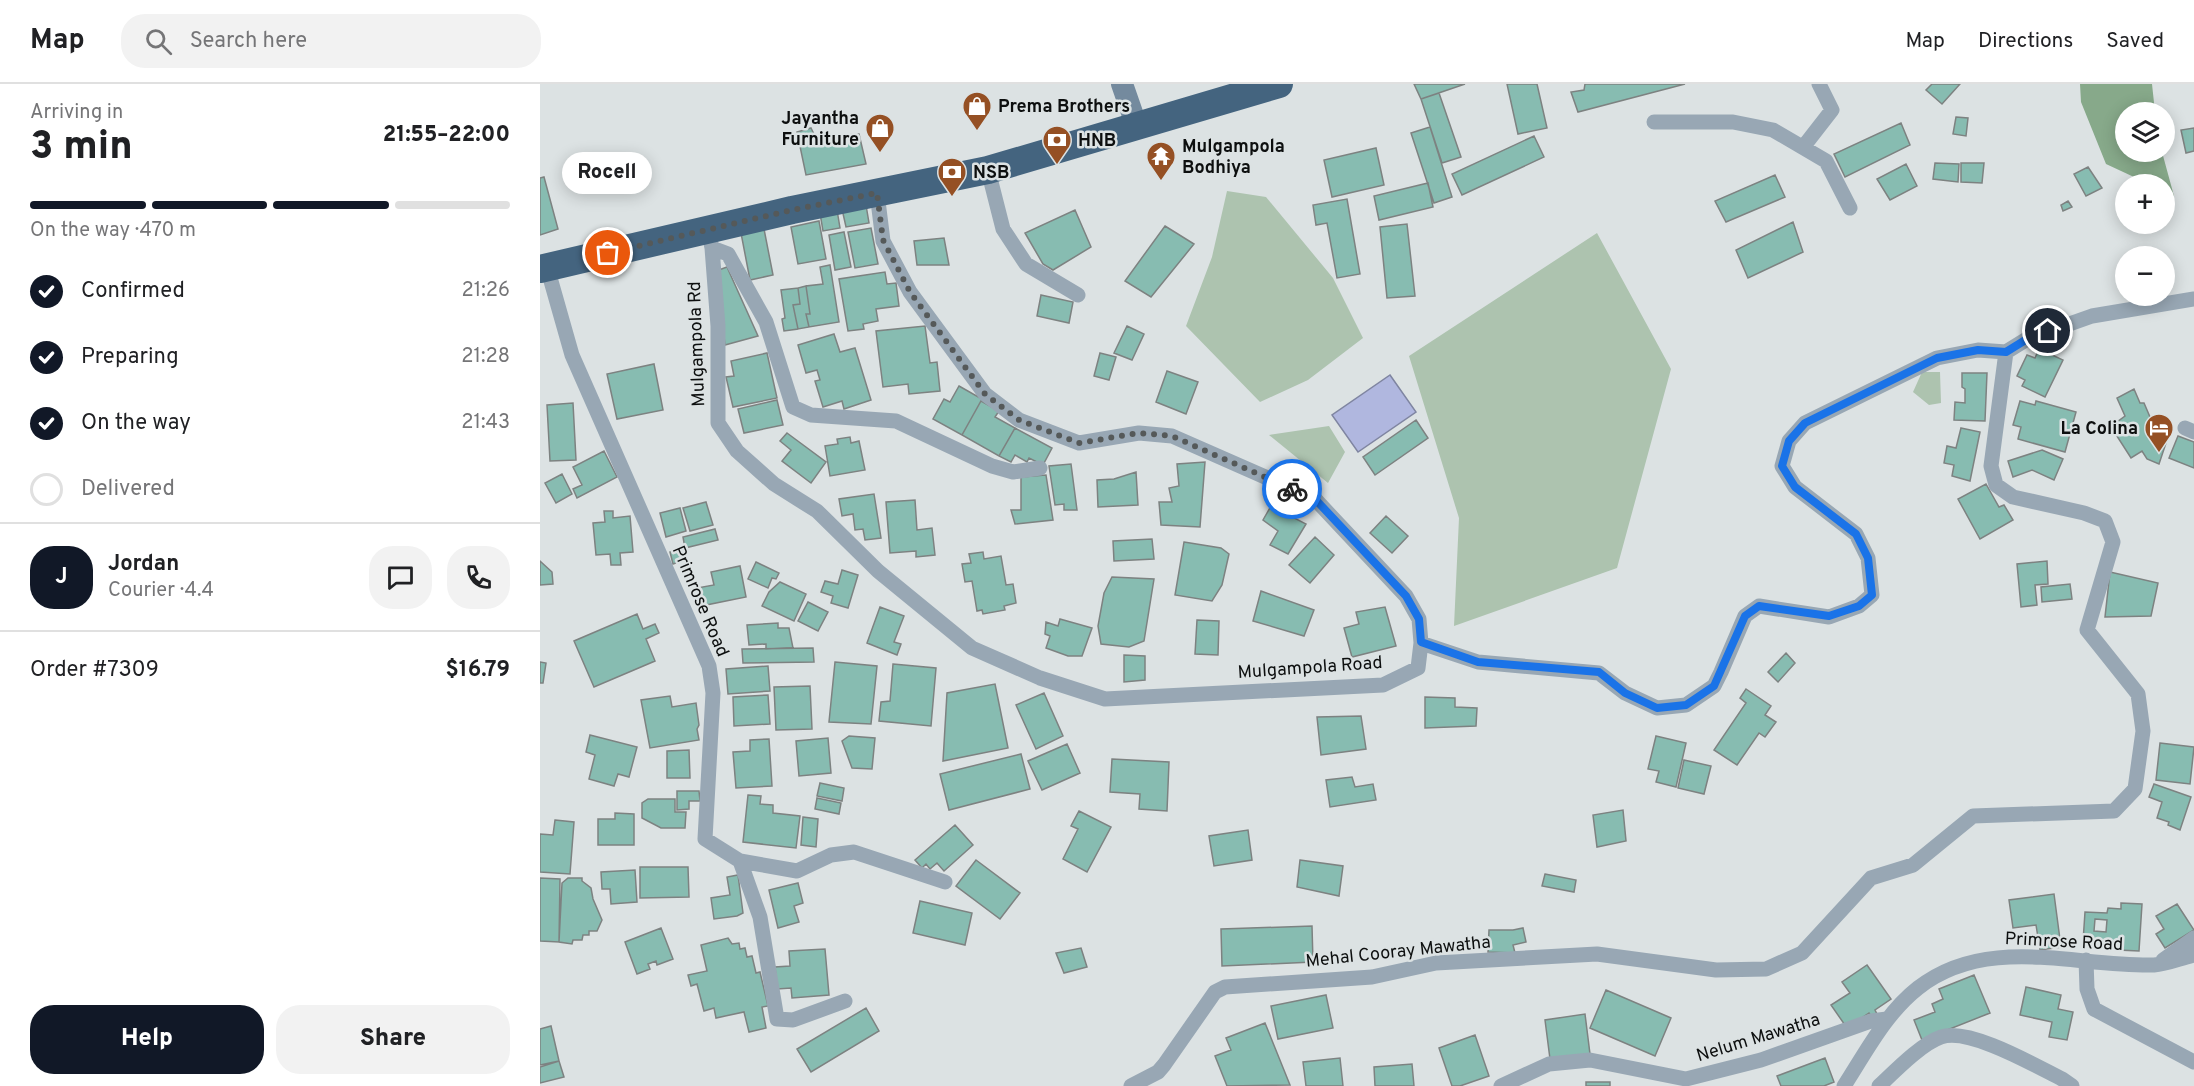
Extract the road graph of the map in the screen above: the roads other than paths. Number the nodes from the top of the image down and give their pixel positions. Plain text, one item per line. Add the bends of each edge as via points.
1 (1122, 84) edge
2 (1279, 84) edge
3 (1819, 84) edge
4 (1653, 122) dead end
5 (1137, 127) junction
6 (1804, 146) junction
7 (988, 170) junction
8 (877, 193) junction
9 (1850, 208) dead end
10 (710, 238) junction
11 (544, 268) edge
12 (1078, 295) dead end
13 (2193, 299) edge
14 (2006, 352) junction
15 (737, 451) joint
16 (1040, 468) dead end
17 (1421, 642) junction
18 (740, 861) junction
19 (945, 882) dead end
20 (2194, 938) edge
21 (2194, 955) edge
22 (2086, 960) junction
23 (2156, 965) junction
24 (845, 1001) dead end
25 (1887, 1019) junction
26 (2194, 1062) edge
27 (1131, 1086) edge
28 (1501, 1086) edge
29 (1844, 1086) edge
30 (1879, 1086) edge
31 (2072, 1086) edge

1 - 5 street
2 - 5 highway
3 - 6 street via 1832,110
4 - 6 street via 1733,122 1773,130
5 - 7 highway
6 - 9 street via 1826,160
7 - 8 highway
7 - 12 street via 1003,229 1026,264
8 - 10 highway via 792,210
8 - 17 street, Mulgampola Road via 883,240 910,292 985,394 1019,420 1079,443 1139,433 1172,436 1315,499 1406,596 1419,619
10 - 11 highway
10 - 15 street, Mulgampola Rd via 718,326 718,423
10 - 16 street via 728,254 766,322 793,407 811,415 896,421 992,466 1013,472
11 - 18 street, Primrose Road via 572,355 709,666 712,693 705,839
13 - 14 street via 2092,316 2027,339
14 - 17 street via 1978,350 1937,358 1805,423 1789,441 1782,466 1795,487 1856,534 1868,558 1872,595 1859,606 1829,616 1759,606 1745,616 1714,686 1686,705 1657,708 1625,693 1599,672 1478,662
14 - 27 street, Mehal Cooray Mawatha via 1991,466 1996,485 2013,497 2104,521 2113,542 2087,630 2138,694 2143,731 2135,789 2114,811 1973,816 1913,865 1871,878 1802,953 1766,969 1716,970 1597,954 1436,963 1372,977 1225,987 1215,992 1164,1065
15 - 17 street, Mulgampola Road via 774,484 817,511 878,571 972,648 1040,678 1105,699 1383,685 1418,668
18 - 19 street via 797,871 831,855 854,852
18 - 24 street via 760,917 777,1019 793,1020
20 - 23 street
21 - 23 street, Primrose Road
22 - 23 street, Primrose Road
22 - 25 street, Primrose Road via 2002,956 1960,964 1919,988
22 - 26 street via 2087,988 2094,1009
25 - 28 street, Nelum Mawatha via 1871,1021 1761,1060 1686,1079 1590,1060 1549,1064
25 - 29 street, Primrose Road
30 - 31 street via 1912,1055 1940,1037 1955,1034 1993,1046

